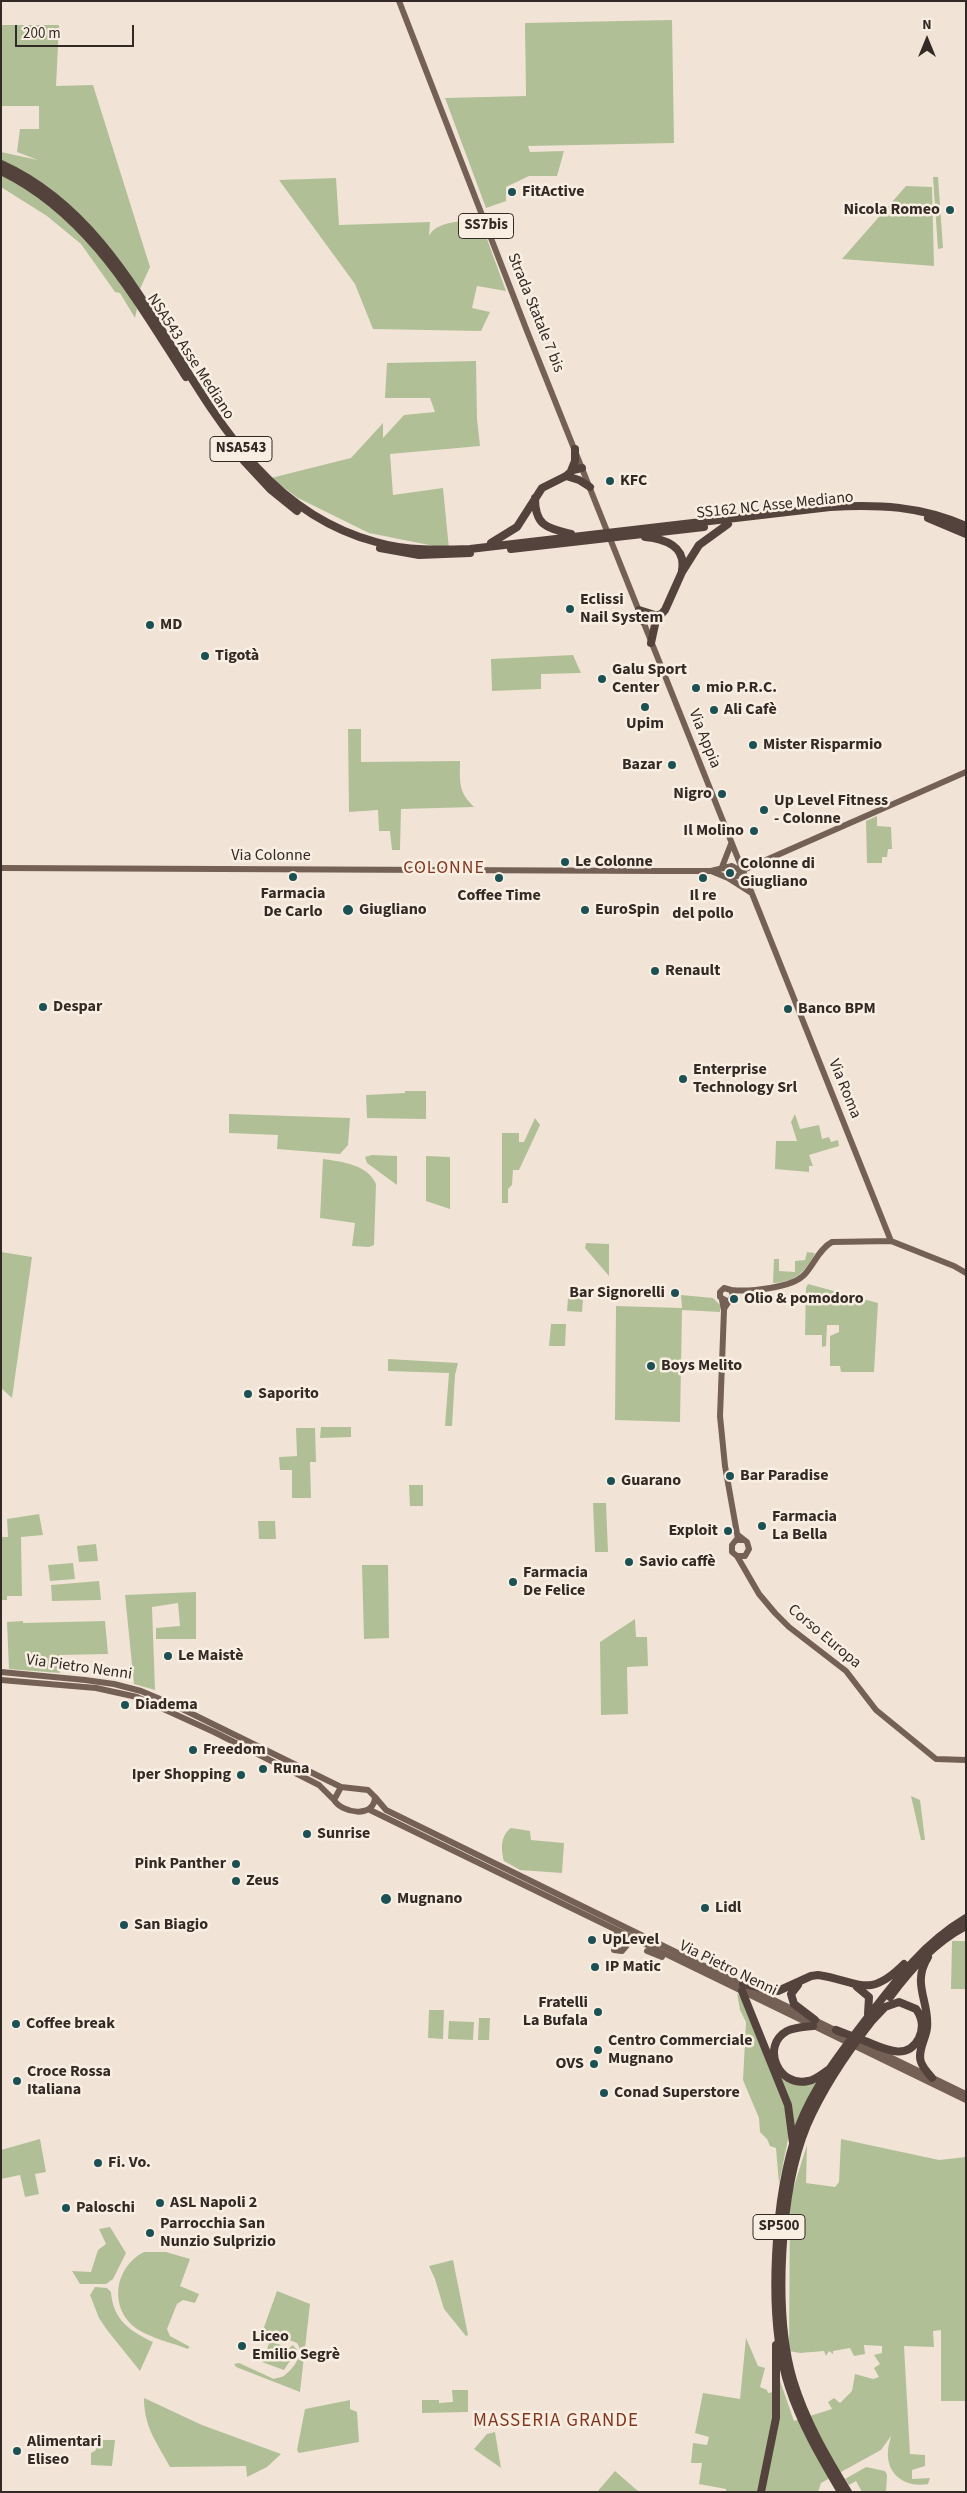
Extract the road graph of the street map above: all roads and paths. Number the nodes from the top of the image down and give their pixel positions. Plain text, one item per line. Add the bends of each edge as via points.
1 (399, 1) edge
2 (1, 164) edge
3 (5, 170) edge
4 (150, 321) junction
5 (153, 338) dead end
6 (175, 369) dead end
7 (193, 389) junction
8 (575, 449) junction
9 (582, 468) junction
10 (570, 475) junction
11 (590, 486) junction
12 (535, 496) junction
13 (728, 524) junction
14 (954, 524) junction
15 (966, 526) edge
16 (677, 527) junction
17 (650, 533) junction
18 (618, 534) junction
19 (966, 534) edge
20 (577, 536) junction
21 (597, 537) junction
22 (470, 549) junction
23 (682, 572) junction
24 (639, 610) junction
25 (657, 616) junction
26 (644, 623) junction
27 (651, 643) junction
28 (966, 772) edge
29 (731, 844) junction
30 (722, 867) junction
31 (1, 868) edge
32 (711, 871) junction
33 (741, 871) junction
34 (728, 878) junction
35 (750, 892) junction
36 (891, 1241) junction
37 (966, 1273) edge
38 (731, 1290) junction
39 (725, 1300) junction
40 (740, 1538) junction
41 (747, 1554) junction
42 (737, 1556) junction
43 (745, 1571) junction
44 (1, 1672) edge
45 (1, 1680) edge
46 (966, 1760) edge
47 (341, 1787) junction
48 (376, 1797) junction
49 (334, 1800) junction
50 (370, 1810) junction
51 (966, 1918) edge
52 (966, 1926) edge
53 (611, 1927) junction
54 (937, 1938) junction
55 (614, 1950) dead end
56 (647, 1950) dead end
57 (932, 1950) junction
58 (707, 1974) junction
59 (805, 1978) junction
60 (853, 1985) junction
61 (742, 1988) junction
62 (924, 2017) junction
63 (867, 2022) junction
64 (814, 2023) junction
65 (836, 2030) junction
66 (831, 2068) junction
67 (932, 2078) junction
68 (966, 2094) edge
69 (966, 2100) edge
70 (794, 2146) junction
71 (777, 2318) junction
72 (761, 2492) edge
73 (841, 2492) edge
74 (848, 2492) edge

1 - 8 main road, Strada Statale 7 bis / SS7bis
2 - 3 highway, NSA543 Asse Mediano / NSA543
3 - 4 highway, NSA543 Asse Mediano / NSA543 via 56,206 87,234 123,279
3 - 22 highway, NSA543 Asse Mediano / NSA543 via 44,189 103,244 128,276 224,428 260,472 282,492 320,520 377,543 420,549
4 - 5 highway
4 - 7 highway, NSA543 Asse Mediano / NSA543
6 - 7 highway
7 - 21 highway, NSA543 Asse Mediano / NSA543 via 233,448 271,490 306,516 349,539 404,553 458,555
8 - 9 main road, Strada Statale 7 bis / SS7bis
8 - 10 highway
9 - 10 highway
9 - 11 main road, Strada Statale 7 bis
10 - 11 highway
10 - 12 highway via 550,483
11 - 24 main road, Via Appia
12 - 20 highway via 538,519 544,526
12 - 22 highway via 517,528 494,542
13 - 14 highway, SS162 NC Asse Mediano via 869,510 916,515
13 - 16 highway, SS162 NC Asse Mediano
13 - 23 highway via 699,545
14 - 15 highway
14 - 16 highway via 920,510 868,505
14 - 19 highway
16 - 17 highway, SS162 NC Asse Mediano
17 - 18 highway, SS162 NC Asse Mediano
17 - 18 highway, SS162 NC Asse Mediano
17 - 23 highway via 681,553
18 - 21 highway, SS162 NC Asse Mediano
20 - 21 highway, SS162 NC Asse Mediano
20 - 22 highway, NSA543 Asse Mediano / NSA543
23 - 25 highway via 665,610
24 - 25 highway
24 - 26 main road, Via Appia
25 - 26 highway
25 - 27 highway
26 - 27 main road, Via Appia
27 - 29 main road, Via Appia
28 - 33 main road
29 - 30 main road
29 - 33 main road, Via Appia
30 - 32 main road
30 - 33 main road via 732,866
31 - 32 main road, Via Colonne
32 - 34 main road
33 - 34 main road via 738,876
33 - 35 main road, Via Roma
34 - 35 main road
35 - 36 main road, Via Roma
36 - 37 main road
36 - 38 main road via 832,1242 794,1282
38 - 39 main road via 733,1295
38 - 39 main road via 721,1289 719,1294
39 - 40 main road via 721,1425 725,1466
40 - 41 main road via 749,1547
40 - 42 main road via 731,1547
41 - 42 main road
41 - 43 main road
42 - 43 main road, Corso Europa
43 - 46 main road, Corso Europa via 759,1594 782,1620 846,1671 878,1712 936,1759
44 - 47 main road, Via Pietro Nenni via 92,1681 141,1691
45 - 49 main road, Via Pietro Nenni via 96,1688 137,1697 319,1785
47 - 48 main road via 368,1790
47 - 49 main road
48 - 50 main road
48 - 61 main road, Via Pietro Nenni via 386,1810
49 - 50 main road, Via Pietro Nenni via 348,1810
50 - 53 main road, Via Pietro Nenni
51 - 54 highway, SP500
52 - 57 highway, SP500
53 - 55 main road via 628,1943 622,1951
53 - 58 main road, Via Pietro Nenni
54 - 60 highway via 882,1983 868,1987
54 - 63 highway, SP500 via 908,1966
56 - 58 main road
57 - 62 highway via 921,1976
57 - 63 highway, SP500
58 - 61 main road, Via Pietro Nenni
59 - 60 highway via 825,1976
59 - 61 highway via 778,1992
59 - 64 highway via 794,1989 791,1999
60 - 63 highway via 869,1997
61 - 64 main road, Via Pietro Nenni
61 - 70 highway via 788,2105
62 - 63 highway via 910,2005 899,2002
62 - 65 highway via 916,2044 902,2052 885,2050
62 - 67 highway via 928,2026 920,2061
63 - 66 highway, SP500
63 - 74 highway, SP500 via 824,2089 807,2126 792,2174 782,2282 784,2336 793,2380 810,2426
64 - 65 main road, Via Pietro Nenni
64 - 66 highway via 782,2034 777,2041 774,2058 783,2075 799,2082 808,2082
64 - 69 main road, Via Pietro Nenni
65 - 67 main road, Via Pietro Nenni
66 - 70 highway, SP500 via 818,2086
67 - 68 main road, Via Pietro Nenni
70 - 71 highway, SP500 via 781,2195
71 - 72 highway via 776,2418
71 - 73 highway, SP500 via 786,2377 795,2405

